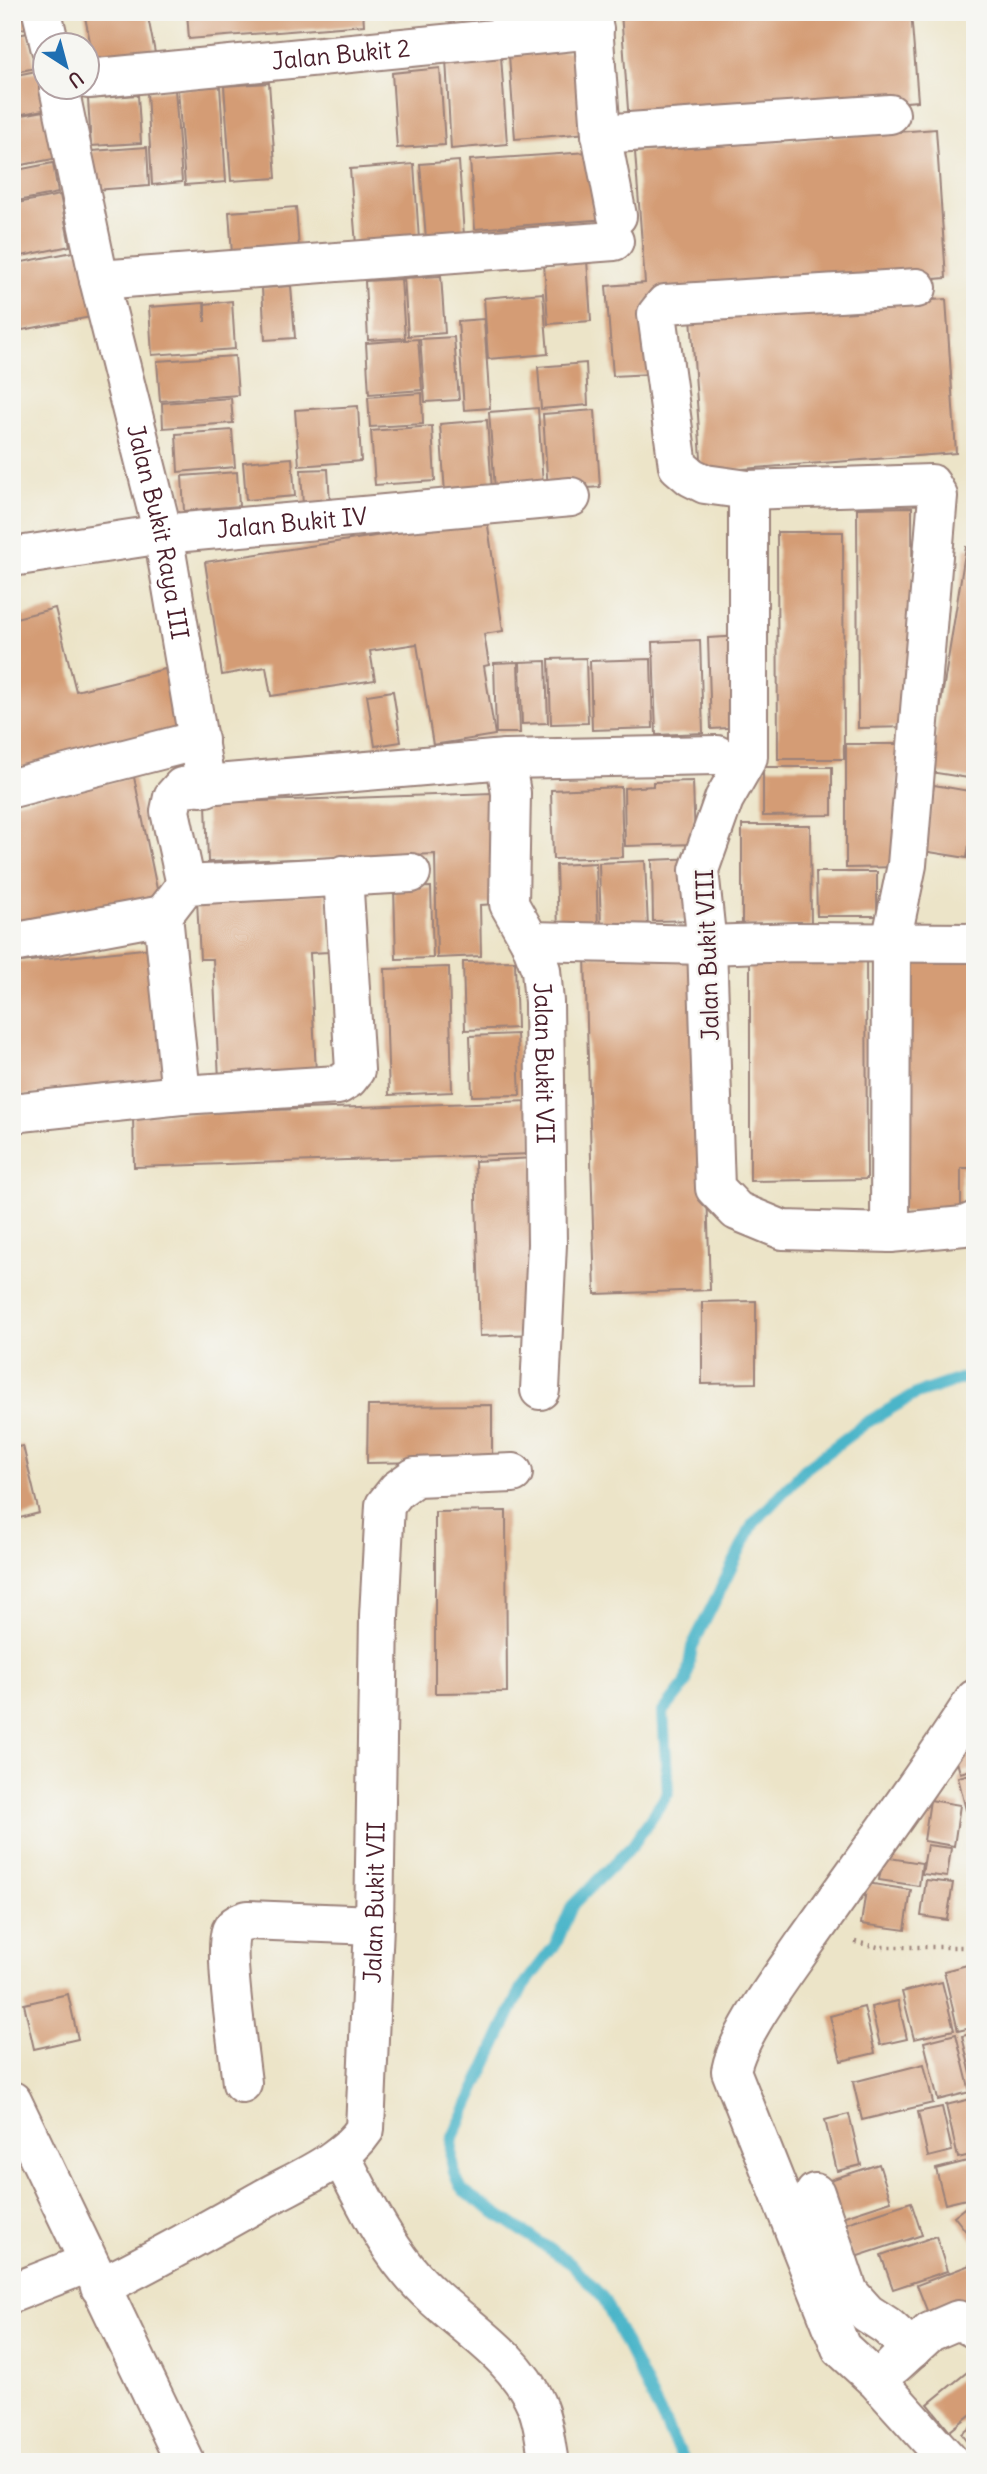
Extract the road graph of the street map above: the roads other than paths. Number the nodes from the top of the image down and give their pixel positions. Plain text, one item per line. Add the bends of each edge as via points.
1 (42, 12) edge
2 (593, 21) edge
3 (47, 32) edge
4 (102, 77) edge
5 (62, 102) edge
6 (890, 114) dead end
7 (601, 134) junction
8 (99, 280) junction
9 (917, 288) dead end
10 (748, 490) junction
11 (571, 497) dead end
12 (163, 534) junction
13 (12, 557) edge
14 (198, 740) junction
15 (717, 755) dead end
16 (497, 759) junction
17 (206, 787) junction
18 (12, 788) edge
19 (411, 873) dead end
20 (344, 875) junction
21 (186, 885) junction
22 (163, 915) junction
23 (530, 941) junction
24 (891, 942) junction
25 (12, 943) edge
26 (975, 943) edge
27 (707, 945) junction
28 (181, 1095) junction
29 (12, 1113) edge
30 (975, 1221) edge
31 (890, 1233) junction
32 (540, 1390) dead end
33 (513, 1473) dead end
34 (975, 1699) edge
35 (374, 1926) junction
36 (242, 2083) dead end
37 (12, 2101) edge
38 (340, 2155) junction
39 (815, 2193) dead end
40 (94, 2275) junction
41 (12, 2293) edge
42 (975, 2329) edge
43 (912, 2349) junction
44 (877, 2381) junction
45 (185, 2462) edge
46 (549, 2462) edge
47 (950, 2462) edge

1 - 3 street
2 - 4 street, Jalan Bukit 2
2 - 7 street
5 - 8 street, Jalan Bukit Raya III
6 - 7 street
7 - 8 street via 616,229
8 - 12 street, Jalan Bukit Raya III
9 - 10 street via 662,306 657,314 678,466 705,484
10 - 24 street via 931,484 938,496 907,865
10 - 27 street, Jalan Bukit VIII via 748,757 724,799 699,870
11 - 12 street, Jalan Bukit IV
12 - 13 street, Jalan Bukit IV
12 - 14 street, Jalan Bukit Raya III
14 - 17 street, Jalan Bukit Raya III
14 - 18 street
15 - 16 street
16 - 17 street
16 - 23 street, Jalan Bukit VII via 510,793 509,904
17 - 21 street via 182,787 173,797 170,811
19 - 20 street
20 - 21 street
20 - 28 street via 355,1070 338,1085
21 - 22 street
22 - 25 street
22 - 28 street
23 - 27 street
23 - 32 street, Jalan Bukit VII via 541,970 544,1002 547,1244
24 - 26 street
24 - 27 street
24 - 31 street
27 - 31 street, Jalan Bukit VIII via 715,1188 737,1211 783,1230
28 - 29 street
30 - 31 street
33 - 35 street, Jalan Bukit VII via 415,1477 385,1505
34 - 44 street via 740,2042 731,2071 841,2348
35 - 36 street via 248,1920 231,1930 230,1968
35 - 38 street, Jalan Bukit VII via 365,2129
37 - 40 street
38 - 40 street, Jalan Bukit VII via 150,2263
38 - 46 street via 389,2245 409,2272 523,2380 538,2407
39 - 43 street via 849,2293
40 - 41 street, Jalan Bukit VII
40 - 45 street
42 - 43 street via 958,2320 930,2332
43 - 44 street
44 - 47 street

